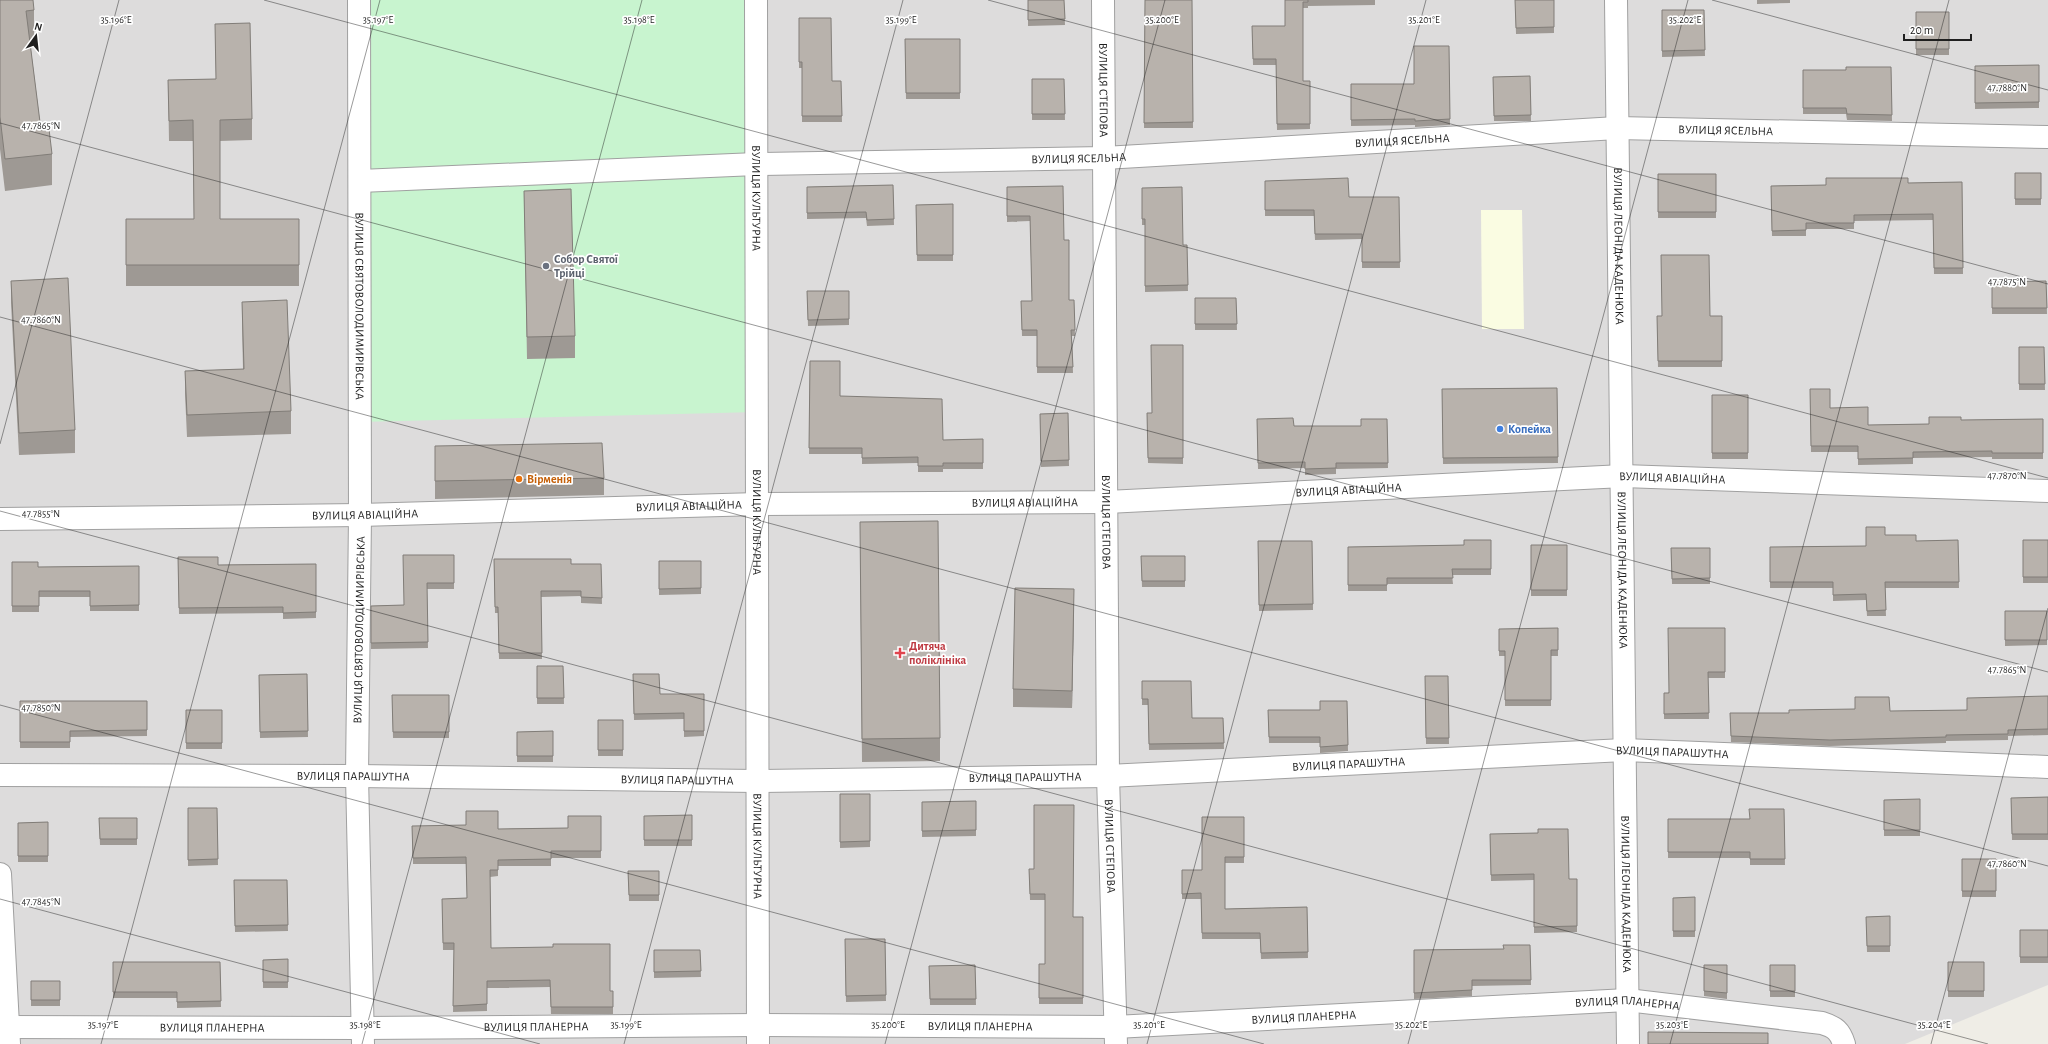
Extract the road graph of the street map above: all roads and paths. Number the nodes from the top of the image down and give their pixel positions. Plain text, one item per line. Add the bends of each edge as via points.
1 (359, 0) edge
2 (756, 0) edge
3 (1103, 0) edge
4 (1616, 0) edge
5 (1617, 128) junction
6 (2048, 137) edge
7 (1104, 158) junction
8 (756, 164) junction
9 (360, 181) junction
10 (1623, 476) junction
11 (2048, 491) edge
12 (1107, 502) junction
13 (758, 504) junction
14 (360, 515) junction
15 (0, 518) edge
16 (1624, 750) junction
17 (2048, 767) edge
18 (0, 775) edge
19 (357, 776) junction
20 (1108, 776) junction
21 (757, 781) junction
22 (0, 874) edge
23 (1626, 1000) junction
24 (758, 1034) edge
25 (8, 1035) edge
26 (363, 1036) edge
27 (1116, 1036) edge
28 (1628, 1044) edge
29 (1844, 1044) edge

1 - 9 street, ВУЛИЦЯ СВЯТОВОЛОДИМИРІВСЬКА
2 - 8 street, ВУЛИЦЯ КУЛЬТУРНА
3 - 7 street, ВУЛИЦЯ СТЕПОВА
4 - 5 street, ВУЛИЦЯ ЛЕОНІДА КАДЕНЮКА
5 - 6 street, ВУЛИЦЯ ЯСЕЛЬНА
5 - 7 street, ВУЛИЦЯ ЯСЕЛЬНА
5 - 10 street, ВУЛИЦЯ ЛЕОНІДА КАДЕНЮКА
7 - 8 street, ВУЛИЦЯ ЯСЕЛЬНА
7 - 12 street, ВУЛИЦЯ СТЕПОВА
8 - 9 street, ВУЛИЦЯ ЯСЕЛЬНА
8 - 13 street, ВУЛИЦЯ КУЛЬТУРНА
9 - 14 street, ВУЛИЦЯ СВЯТОВОЛОДИМИРІВСЬКА
10 - 11 street, ВУЛИЦЯ АВІАЦІЙНА
10 - 12 street, ВУЛИЦЯ АВІАЦІЙНА
10 - 16 street, ВУЛИЦЯ ЛЕОНІДА КАДЕНЮКА
12 - 13 street, ВУЛИЦЯ АВІАЦІЙНА
12 - 20 street, ВУЛИЦЯ СТЕПОВА
13 - 14 street, ВУЛИЦЯ АВІАЦІЙНА
13 - 21 street, ВУЛИЦЯ КУЛЬТУРНА
14 - 15 street, ВУЛИЦЯ АВІАЦІЙНА
14 - 19 street, ВУЛИЦЯ СВЯТОВОЛОДИМИРІВСЬКА
16 - 17 street, ВУЛИЦЯ ПАРАШУТНА
16 - 20 street, ВУЛИЦЯ ПАРАШУТНА
16 - 23 street, ВУЛИЦЯ ЛЕОНІДА КАДЕНЮКА
18 - 19 street, ВУЛИЦЯ ПАРАШУТНА
19 - 21 street, ВУЛИЦЯ ПАРАШУТНА
19 - 26 street, ВУЛИЦЯ СВЯТОВОЛОДИМИРІВСЬКА
20 - 21 street, ВУЛИЦЯ ПАРАШУТНА
20 - 27 street, ВУЛИЦЯ СТЕПОВА
21 - 24 street, ВУЛИЦЯ КУЛЬТУРНА
22 - 25 street
23 - 27 street, ВУЛИЦЯ ПЛАНЕРНА
23 - 28 street, ВУЛИЦЯ ЛЕОНІДА КАДЕНЮКА
23 - 29 street, ВУЛИЦЯ ПЛАНЕРНА via 1822,1023 1834,1026
24 - 26 street, ВУЛИЦЯ ПЛАНЕРНА
24 - 27 street, ВУЛИЦЯ ПЛАНЕРНА
25 - 26 street, ВУЛИЦЯ ПЛАНЕРНА

